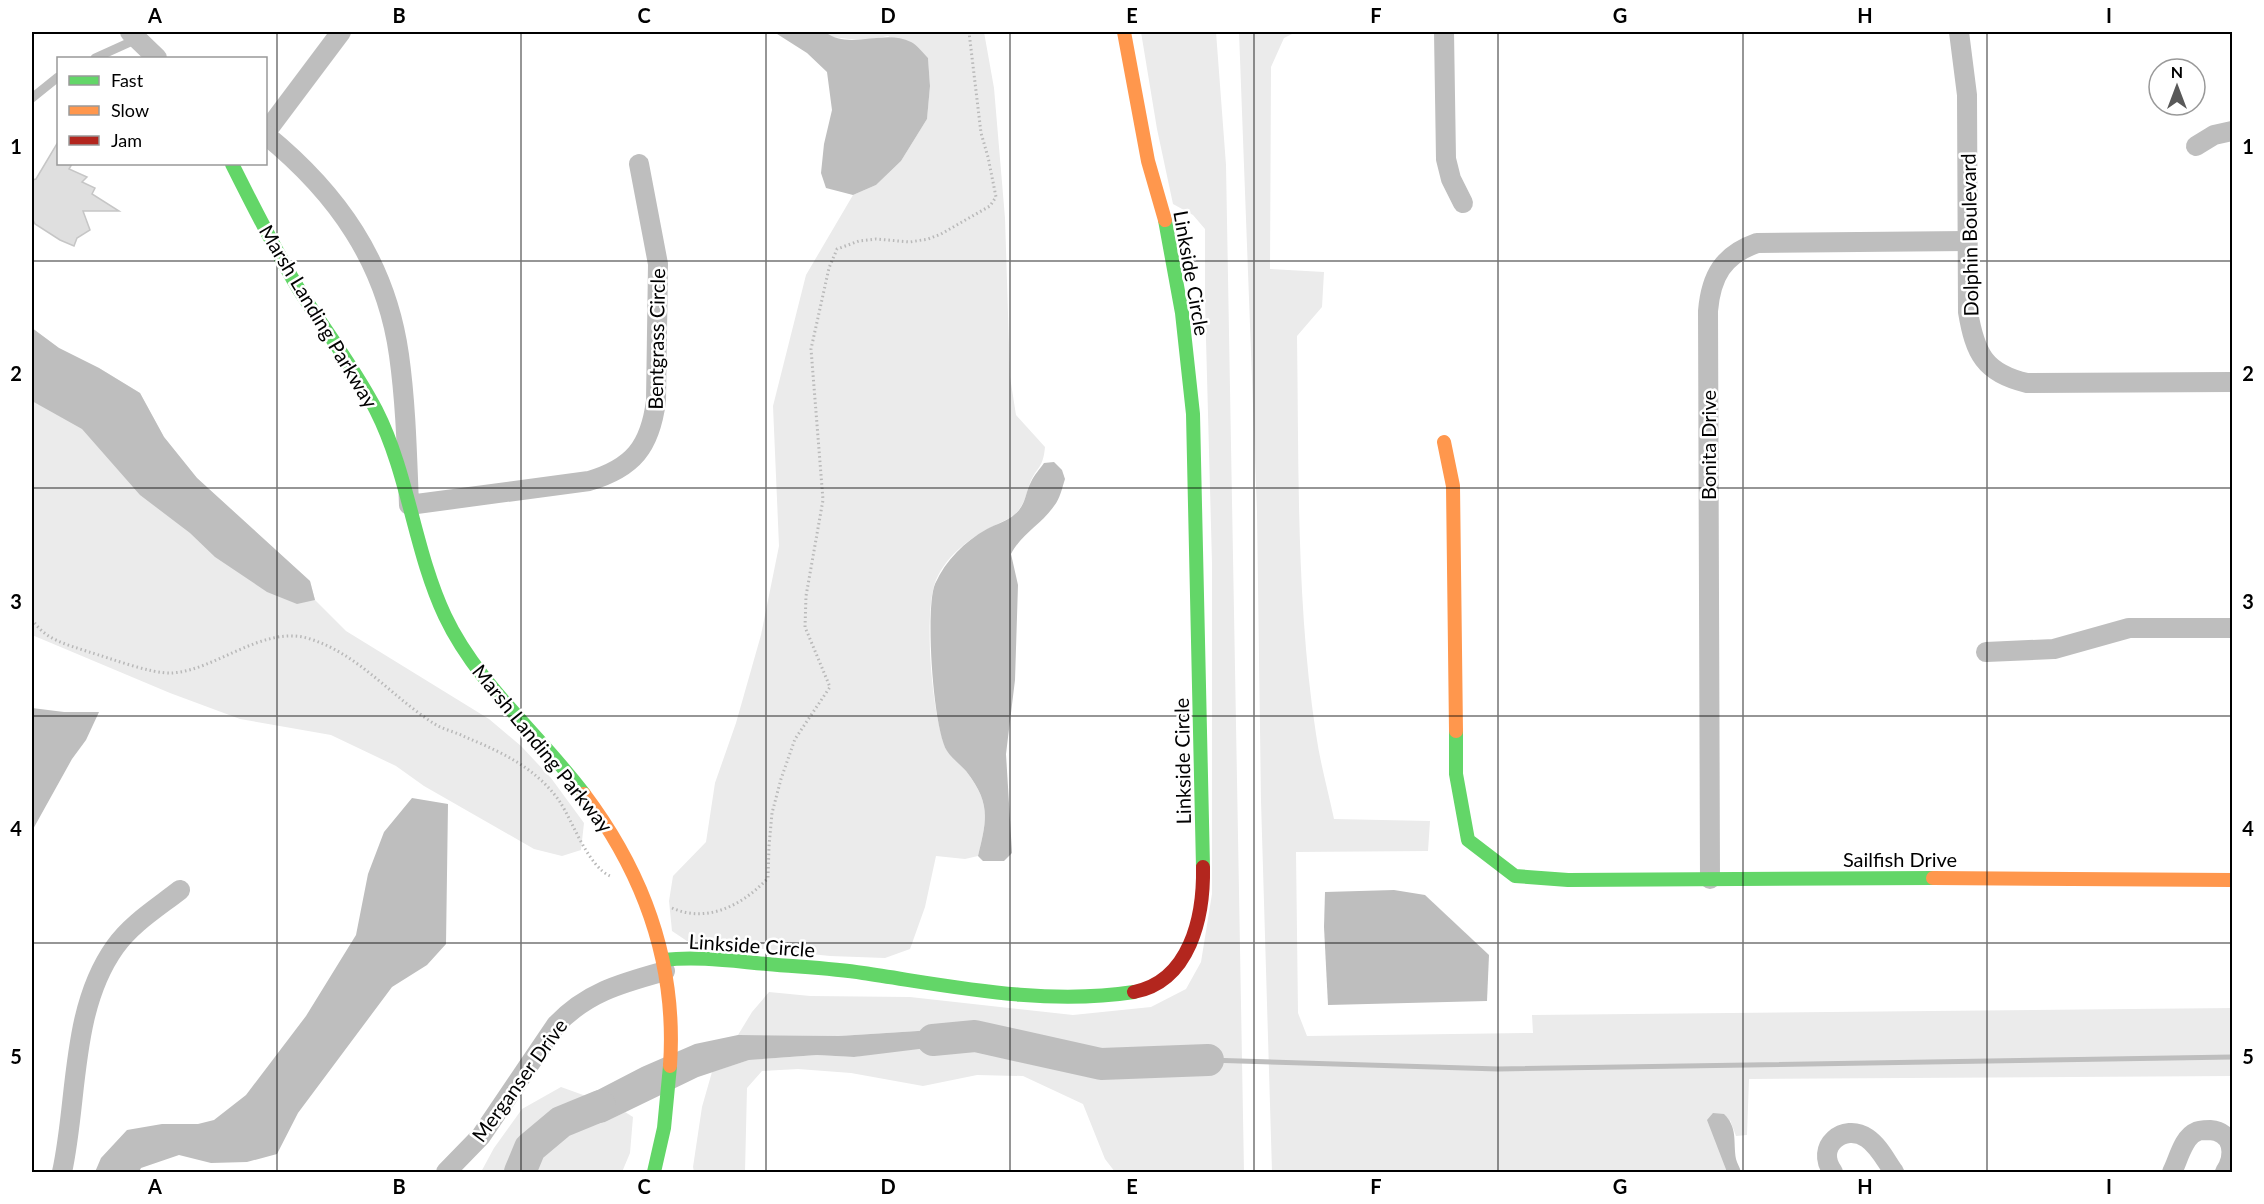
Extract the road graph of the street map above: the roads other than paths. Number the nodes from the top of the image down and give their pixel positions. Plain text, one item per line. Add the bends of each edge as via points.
1 (341, 32) edge
2 (1124, 32) edge
3 (1444, 32) edge
4 (1959, 32) edge
5 (133, 35) edge
6 (97, 57) edge
7 (156, 57) edge
8 (57, 78) edge
9 (32, 98) edge
10 (2232, 131) edge
11 (267, 133) edge
12 (267, 135) edge
13 (2196, 146) dead end
14 (639, 164) dead end
15 (233, 165) edge
16 (1463, 203) dead end
17 (1967, 241) junction
18 (2232, 382) edge
19 (1444, 442) dead end
20 (409, 505) junction
21 (2232, 628) edge
22 (1986, 652) dead end
23 (1710, 879) junction
24 (2232, 880) edge
25 (180, 890) dead end
26 (664, 966) junction
27 (63, 1173) edge
28 (446, 1173) edge
29 (654, 1173) edge
30 (1833, 1173) edge
31 (1894, 1173) edge
32 (2172, 1173) edge
33 (2225, 1173) edge

1 - 11 street
2 - 26 street, Linkside Circle via 1148,162 1169,235 1193,414 1203,876 1201,903 1186,955 1153,987 1139,992 1075,997 997,994 861,973 702,958
3 - 16 street via 1446,159
4 - 17 street, Dolphin Boulevard via 1967,95
5 - 6 lane
5 - 7 street
8 - 9 lane
10 - 13 street via 2214,135
12 - 20 street, Marsh Landing Parkway via 342,212 379,281 399,354
14 - 20 street, Bentgrass Circle via 658,264 656,401 651,429 637,455 610,475 589,482
15 - 20 street, Marsh Landing Parkway via 300,291 367,394 396,458
17 - 18 street, Dolphin Boulevard via 1972,335 1981,357 2009,379 2027,383
17 - 23 street, Bonita Drive via 1757,243 1730,257 1717,272 1709,291
19 - 23 street, Sailfish Drive via 1453,486 1456,774 1467,840 1515,876 1568,880
20 - 26 street, Marsh Landing Parkway via 429,578 447,619 498,696 603,819 630,863 649,910
21 - 22 street via 2129,628 2054,649
23 - 24 street, Sailfish Drive
25 - 27 street via 134,925 115,946 100,973 85,1019
26 - 28 street, Merganser Drive via 588,998 570,1010 481,1136
26 - 29 street, Marsh Landing Parkway via 672,1042 668,1103
30 - 31 street via 1827,1165 1828,1147 1840,1136 1849,1134 1867,1138
32 - 33 street via 2187,1139 2206,1130 2224,1134 2230,1141 2232,1157

